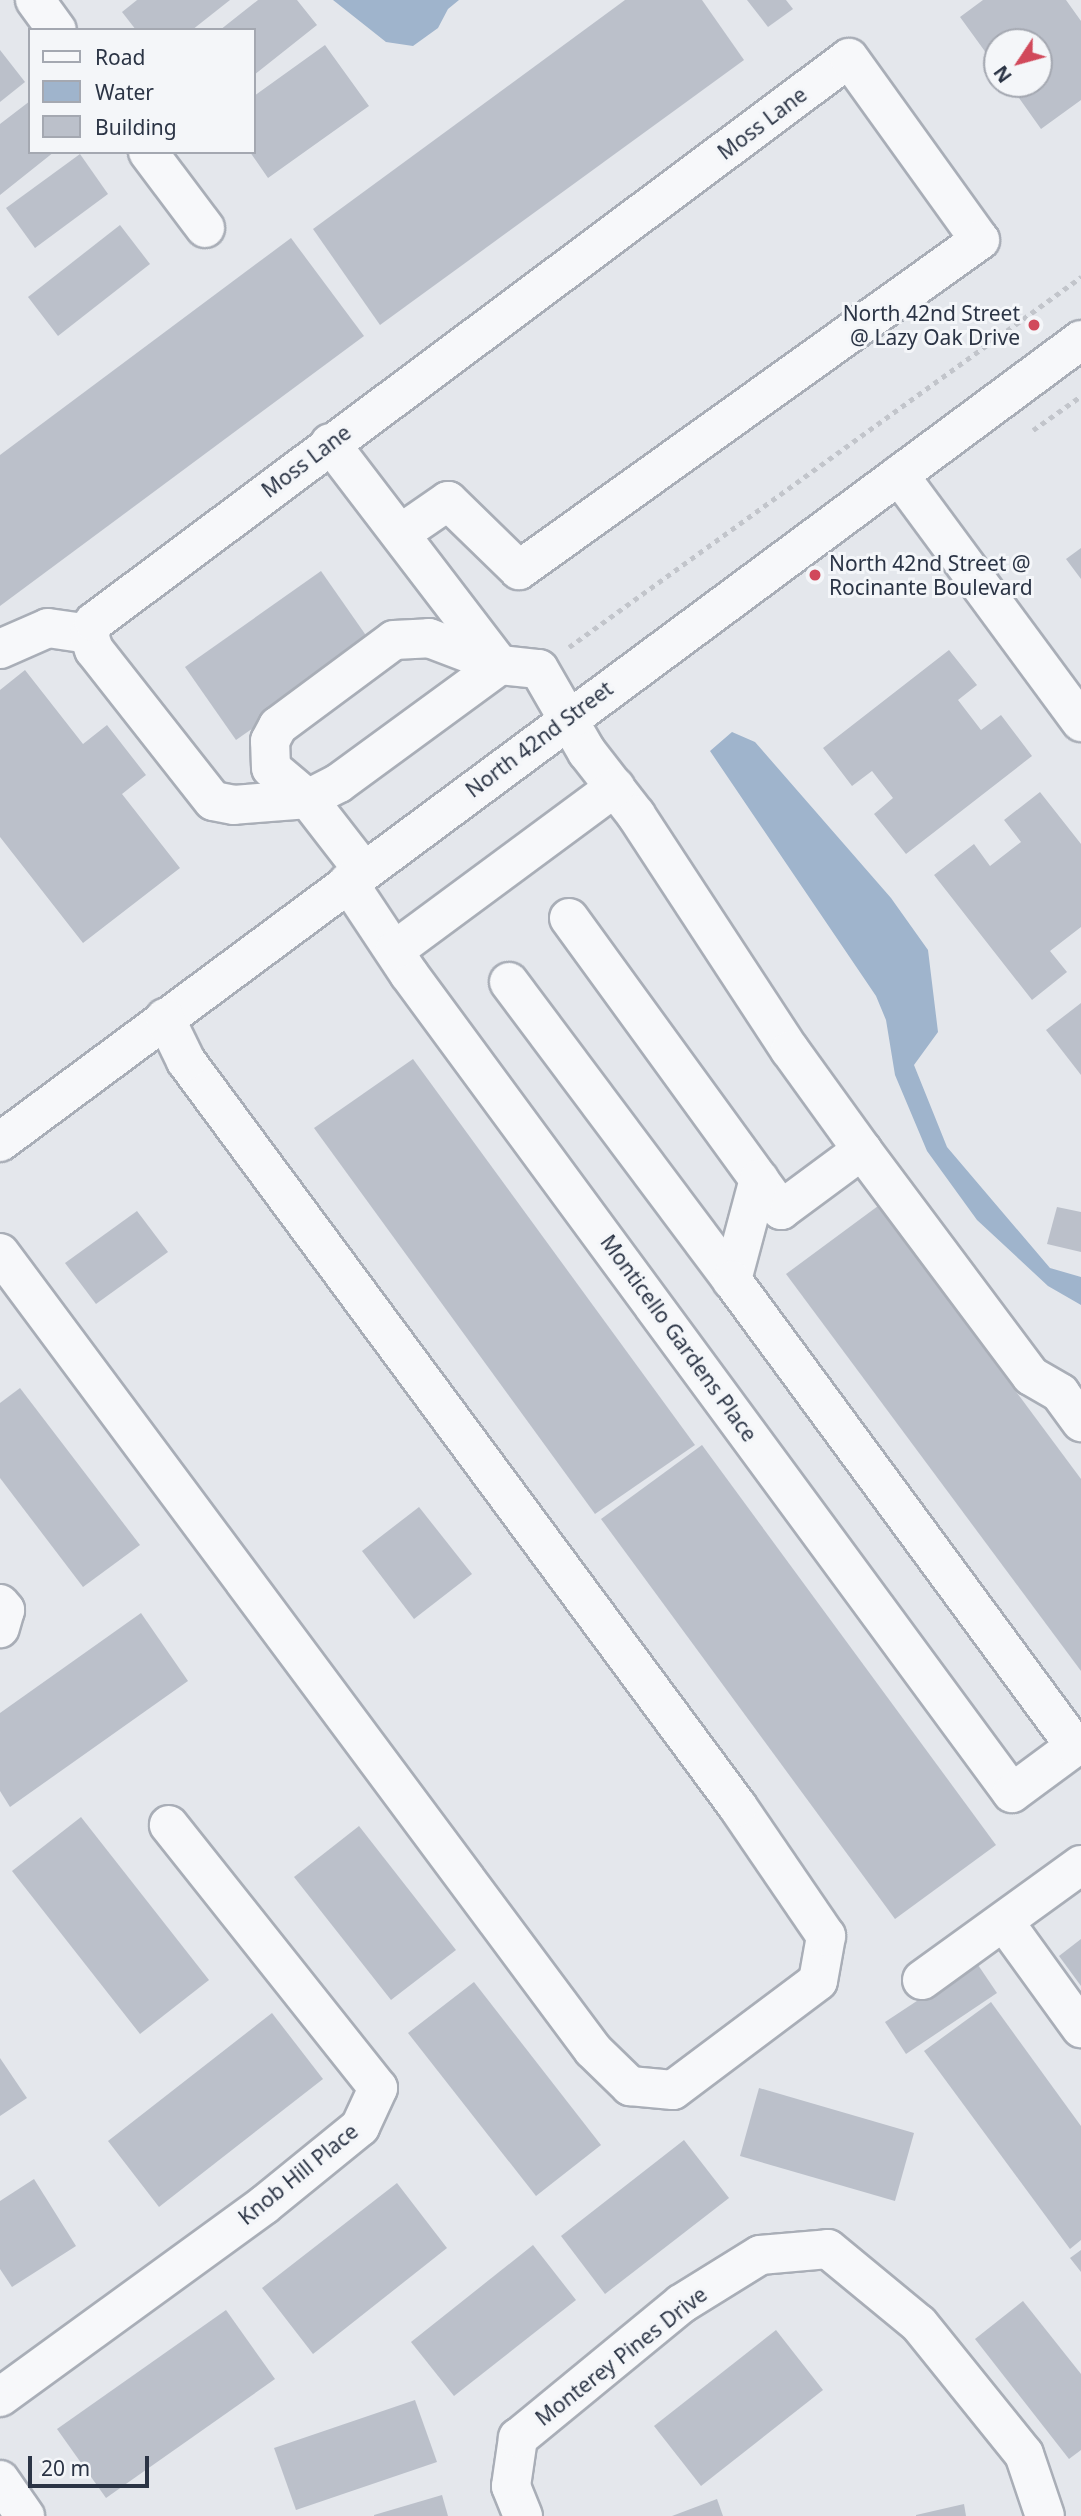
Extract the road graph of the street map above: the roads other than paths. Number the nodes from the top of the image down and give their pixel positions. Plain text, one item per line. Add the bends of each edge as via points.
1 (35, 0) edge
2 (56, 28) edge
3 (150, 154) edge
4 (205, 228) dead end
5 (1081, 340) edge
6 (330, 443) junction
7 (899, 475) junction
8 (400, 534) junction
9 (89, 634) junction
10 (0, 649) edge
11 (500, 665) junction
12 (566, 718) junction
13 (1081, 722) edge
14 (308, 799) junction
15 (626, 801) junction
16 (356, 876) junction
17 (569, 918) dead end
18 (395, 950) junction
19 (509, 982) dead end
20 (165, 1018) junction
21 (0, 1142) edge
22 (862, 1150) junction
23 (759, 1179) junction
24 (0, 1253) edge
25 (732, 1280) junction
26 (1081, 1422) edge
27 (0, 1604) edge
28 (0, 1628) edge
29 (1078, 1744) edge
30 (169, 1825) dead end
31 (1081, 1865) edge
32 (1005, 1923) junction
33 (922, 1980) dead end
34 (1081, 2028) edge
35 (0, 2397) edge
36 (0, 2480) edge
37 (25, 2516) edge
38 (523, 2516) edge
39 (1045, 2516) edge

1 - 2 street
3 - 4 street
5 - 7 street, North 42nd Street
6 - 8 street
6 - 8 street, Moss Lane via 849,58 980,240 519,570 448,501
6 - 9 street, Moss Lane via 103,611
7 - 12 street, North 42nd Street
7 - 13 street
8 - 11 street
9 - 10 street via 48,628
9 - 14 street via 94,650 213,801 234,805
11 - 12 street via 539,669
11 - 14 street via 339,783
11 - 14 street via 429,638 394,640 278,726 271,741 271,768
12 - 15 street
12 - 16 street, North 42nd Street
14 - 16 street
15 - 18 street
15 - 22 street via 790,1050
16 - 18 street, Monticello Gardens Place
16 - 20 street, North 42nd Street
17 - 23 street
18 - 29 street, Monticello Gardens Place via 1012,1793
19 - 25 street
20 - 21 street, North 42nd Street
20 - 24 street via 186,1061 665,1724 826,1936 818,1981 673,2090 630,2086 593,2050 465,1863
22 - 23 street via 781,1210
22 - 26 street via 1031,1376 1060,1394
23 - 25 street
25 - 29 street
27 - 28 street via 5,1610
30 - 35 street, Knob Hill Place via 378,2088 360,2127 264,2205
31 - 32 street
32 - 33 street
32 - 34 street
36 - 37 street
38 - 39 street, Monterey Pines Drive via 511,2486 518,2438 681,2304 748,2262 760,2255 828,2249 919,2324 1024,2454

